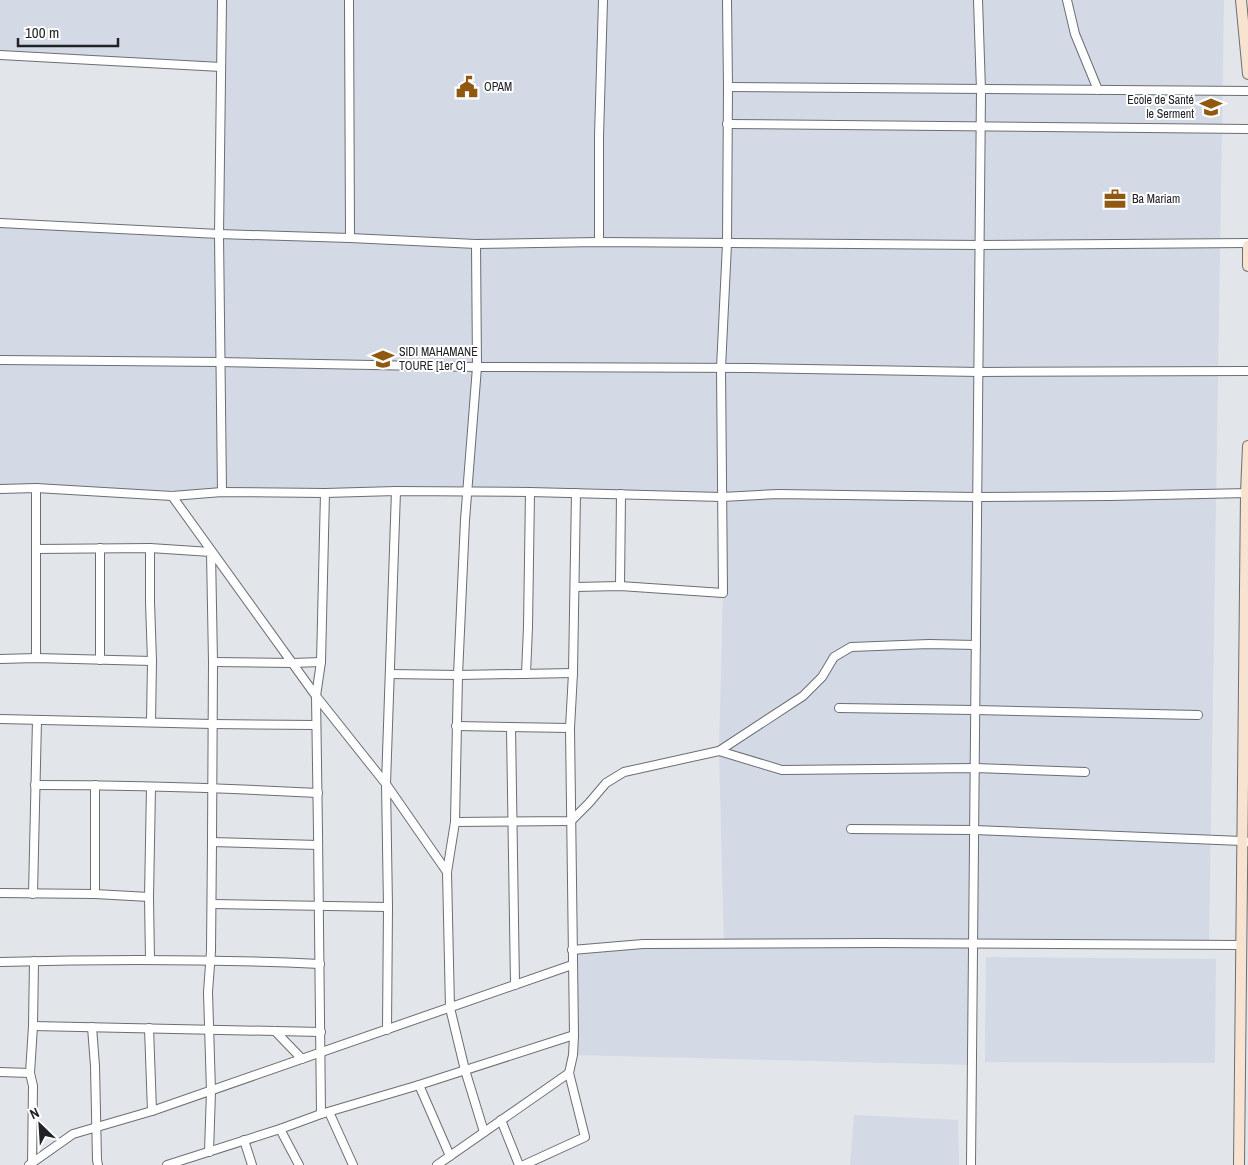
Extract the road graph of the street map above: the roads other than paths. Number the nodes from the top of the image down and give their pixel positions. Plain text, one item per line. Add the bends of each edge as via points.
1 (222, 0) edge
2 (349, 0) edge
3 (603, 0) edge
4 (727, 0) edge
5 (978, 0) edge
6 (1067, 0) edge
7 (1241, 0) edge
8 (0, 55) edge
9 (221, 67) junction
10 (1248, 74) edge
11 (728, 88) junction
12 (981, 90) junction
13 (1098, 90) junction
14 (1248, 91) edge
15 (727, 124) junction
16 (981, 127) junction
17 (1248, 129) edge
18 (0, 223) edge
19 (219, 234) junction
20 (350, 238) junction
21 (599, 242) junction
22 (476, 244) junction
23 (727, 244) junction
24 (980, 245) junction
25 (1248, 245) edge
26 (1248, 262) edge
27 (1248, 266) edge
28 (0, 360) edge
29 (220, 362) junction
30 (477, 367) junction
31 (721, 368) junction
32 (1248, 371) edge
33 (979, 372) junction
34 (1248, 446) edge
35 (36, 488) junction
36 (0, 489) edge
37 (396, 491) junction
38 (222, 492) junction
39 (467, 492) junction
40 (530, 492) junction
41 (325, 493) junction
42 (576, 493) junction
43 (1247, 493) edge
44 (621, 494) junction
45 (172, 496) junction
46 (722, 497) junction
47 (977, 497) junction
48 (100, 548) junction
49 (150, 548) junction
50 (36, 550) junction
51 (211, 552) junction
52 (620, 586) junction
53 (575, 587) junction
54 (976, 645) junction
55 (1246, 648) edge
56 (36, 658) junction
57 (0, 659) edge
58 (100, 660) junction
59 (152, 661) junction
60 (213, 662) junction
61 (321, 662) junction
62 (292, 664) junction
63 (573, 673) junction
64 (390, 674) junction
65 (526, 674) junction
66 (458, 675) junction
67 (316, 696) junction
68 (839, 708) dead end
69 (975, 710) junction
70 (1198, 715) dead end
71 (0, 719) edge
72 (37, 720) junction
73 (151, 722) junction
74 (213, 724) junction
75 (316, 725) junction
76 (456, 726) junction
77 (511, 727) junction
78 (570, 728) junction
79 (1246, 730) edge
80 (719, 751) junction
81 (976, 768) junction
82 (1085, 772) dead end
83 (386, 784) junction
84 (35, 785) junction
85 (95, 785) junction
86 (151, 787) junction
87 (212, 788) junction
88 (318, 792) junction
89 (513, 821) junction
90 (571, 821) junction
91 (455, 822) junction
92 (851, 829) dead end
93 (974, 830) junction
94 (212, 842) junction
95 (1245, 842) edge
96 (318, 844) junction
97 (446, 872) junction
98 (0, 893) edge
99 (33, 894) junction
100 (95, 894) junction
101 (149, 897) junction
102 (212, 904) junction
103 (319, 906) junction
104 (388, 907) junction
105 (973, 944) junction
106 (1241, 945) junction
107 (572, 950) junction
108 (150, 960) junction
109 (210, 960) junction
110 (34, 961) junction
111 (0, 962) edge
112 (320, 964) junction
113 (572, 965) junction
114 (1244, 977) edge
115 (515, 985) junction
116 (450, 1008) junction
117 (33, 1026) junction
118 (92, 1027) junction
119 (148, 1028) junction
120 (210, 1030) junction
121 (387, 1030) junction
122 (275, 1031) junction
123 (321, 1032) junction
124 (574, 1035) junction
125 (321, 1053) junction
126 (302, 1059) junction
127 (465, 1070) junction
128 (0, 1072) edge
129 (30, 1073) junction
130 (569, 1073) junction
131 (419, 1084) junction
132 (211, 1091) junction
133 (1244, 1101) edge
134 (152, 1112) junction
135 (325, 1113) junction
136 (501, 1120) junction
137 (96, 1127) junction
138 (280, 1129) junction
139 (484, 1132) junction
140 (244, 1140) junction
141 (209, 1152) junction
142 (450, 1156) junction
143 (31, 1164) edge
144 (176, 1164) edge
145 (1242, 1164) edge
146 (98, 1165) edge
147 (167, 1165) edge
148 (252, 1165) edge
149 (299, 1165) edge
150 (353, 1165) edge
151 (437, 1165) edge
152 (519, 1165) edge
153 (524, 1165) edge
154 (971, 1165) edge

1 - 9 street
2 - 20 street
3 - 21 street
4 - 11 street
5 - 12 street
6 - 13 street via 1075,34
7 - 10 street
8 - 9 street
9 - 19 street
11 - 12 street
11 - 15 street
12 - 13 street
12 - 16 street
13 - 14 street
15 - 16 street
15 - 23 street
16 - 17 street
16 - 24 street
18 - 19 street
19 - 20 street
19 - 29 street
20 - 22 street
21 - 22 street
21 - 23 street
22 - 30 street
23 - 24 street
23 - 31 street
24 - 25 street
24 - 33 street
25 - 26 street
26 - 27 street
28 - 29 street
29 - 30 street
29 - 38 street
30 - 31 street
30 - 39 street
31 - 33 street
31 - 46 street
32 - 33 street
33 - 47 street
34 - 43 street
35 - 36 street
35 - 45 street
35 - 50 street
37 - 39 street
37 - 41 street
37 - 64 street
38 - 41 street
38 - 45 street
39 - 40 street
39 - 66 street
40 - 42 street
40 - 65 street
41 - 61 street
42 - 44 street
42 - 53 street
43 - 47 street
43 - 55 street
44 - 46 street
44 - 52 street
45 - 51 street
46 - 47 street via 778,494
46 - 52 street via 723,593
47 - 54 street
48 - 49 street
48 - 50 street
48 - 58 street
49 - 51 street
49 - 59 street
50 - 56 street
51 - 60 street
51 - 62 street
52 - 53 street
53 - 63 street
54 - 69 street
54 - 80 street via 851,647 834,657 822,677 803,696
55 - 79 street
56 - 57 street
56 - 58 street
58 - 59 street
59 - 73 street
60 - 62 street
60 - 74 street
61 - 62 street
61 - 67 street
62 - 67 street
63 - 65 street
63 - 78 street
64 - 66 street
64 - 83 street
65 - 66 street
66 - 76 street
67 - 75 street
67 - 83 street
68 - 69 street
69 - 70 street
69 - 81 street
71 - 72 street
72 - 73 street
72 - 84 street
73 - 74 street
74 - 75 street
74 - 87 street
75 - 88 street
76 - 77 street
76 - 91 street
77 - 78 street
77 - 89 street
78 - 90 street
79 - 95 street
80 - 81 street via 782,770
80 - 90 street via 624,772 606,783
81 - 82 street
81 - 93 street
83 - 97 street
83 - 104 street
84 - 85 street
84 - 99 street
85 - 86 street
85 - 100 street
86 - 87 street
86 - 101 street
87 - 88 street
87 - 94 street
88 - 96 street
89 - 90 street
89 - 91 street
89 - 115 street
90 - 107 street
91 - 97 street
92 - 93 street
93 - 95 street
93 - 105 street
94 - 96 street
94 - 102 street
95 - 106 street
96 - 103 street
97 - 116 street
98 - 99 street
99 - 100 street
100 - 101 street
101 - 108 street
102 - 103 street
102 - 109 street
103 - 104 street
103 - 112 street
104 - 121 street
105 - 106 street
105 - 107 street via 643,944
105 - 154 street
106 - 114 street
107 - 113 street
108 - 109 street
108 - 110 street
109 - 112 street
109 - 120 street
110 - 111 street
110 - 117 street
112 - 123 street
113 - 115 street
113 - 124 street
114 - 133 street
115 - 116 street
116 - 121 street
116 - 127 street
117 - 118 street
117 - 129 street
118 - 119 street
118 - 137 street
119 - 120 street
119 - 134 street
120 - 122 street
120 - 132 street
121 - 125 street
122 - 123 street
122 - 126 street
123 - 125 street
124 - 127 street
124 - 130 street
125 - 126 street
125 - 135 street
126 - 132 street
127 - 131 street
127 - 139 street
128 - 129 street
129 - 143 street via 33,1086
130 - 136 street
130 - 153 street via 584,1137
131 - 135 street
131 - 142 street
132 - 134 street
132 - 141 street
133 - 145 street
134 - 137 street
135 - 138 street
135 - 150 street
136 - 139 street
136 - 152 street
137 - 143 street via 72,1134
137 - 146 street
138 - 140 street
138 - 149 street
139 - 142 street
140 - 141 street
140 - 148 street
141 - 144 street
142 - 151 street
144 - 147 street

